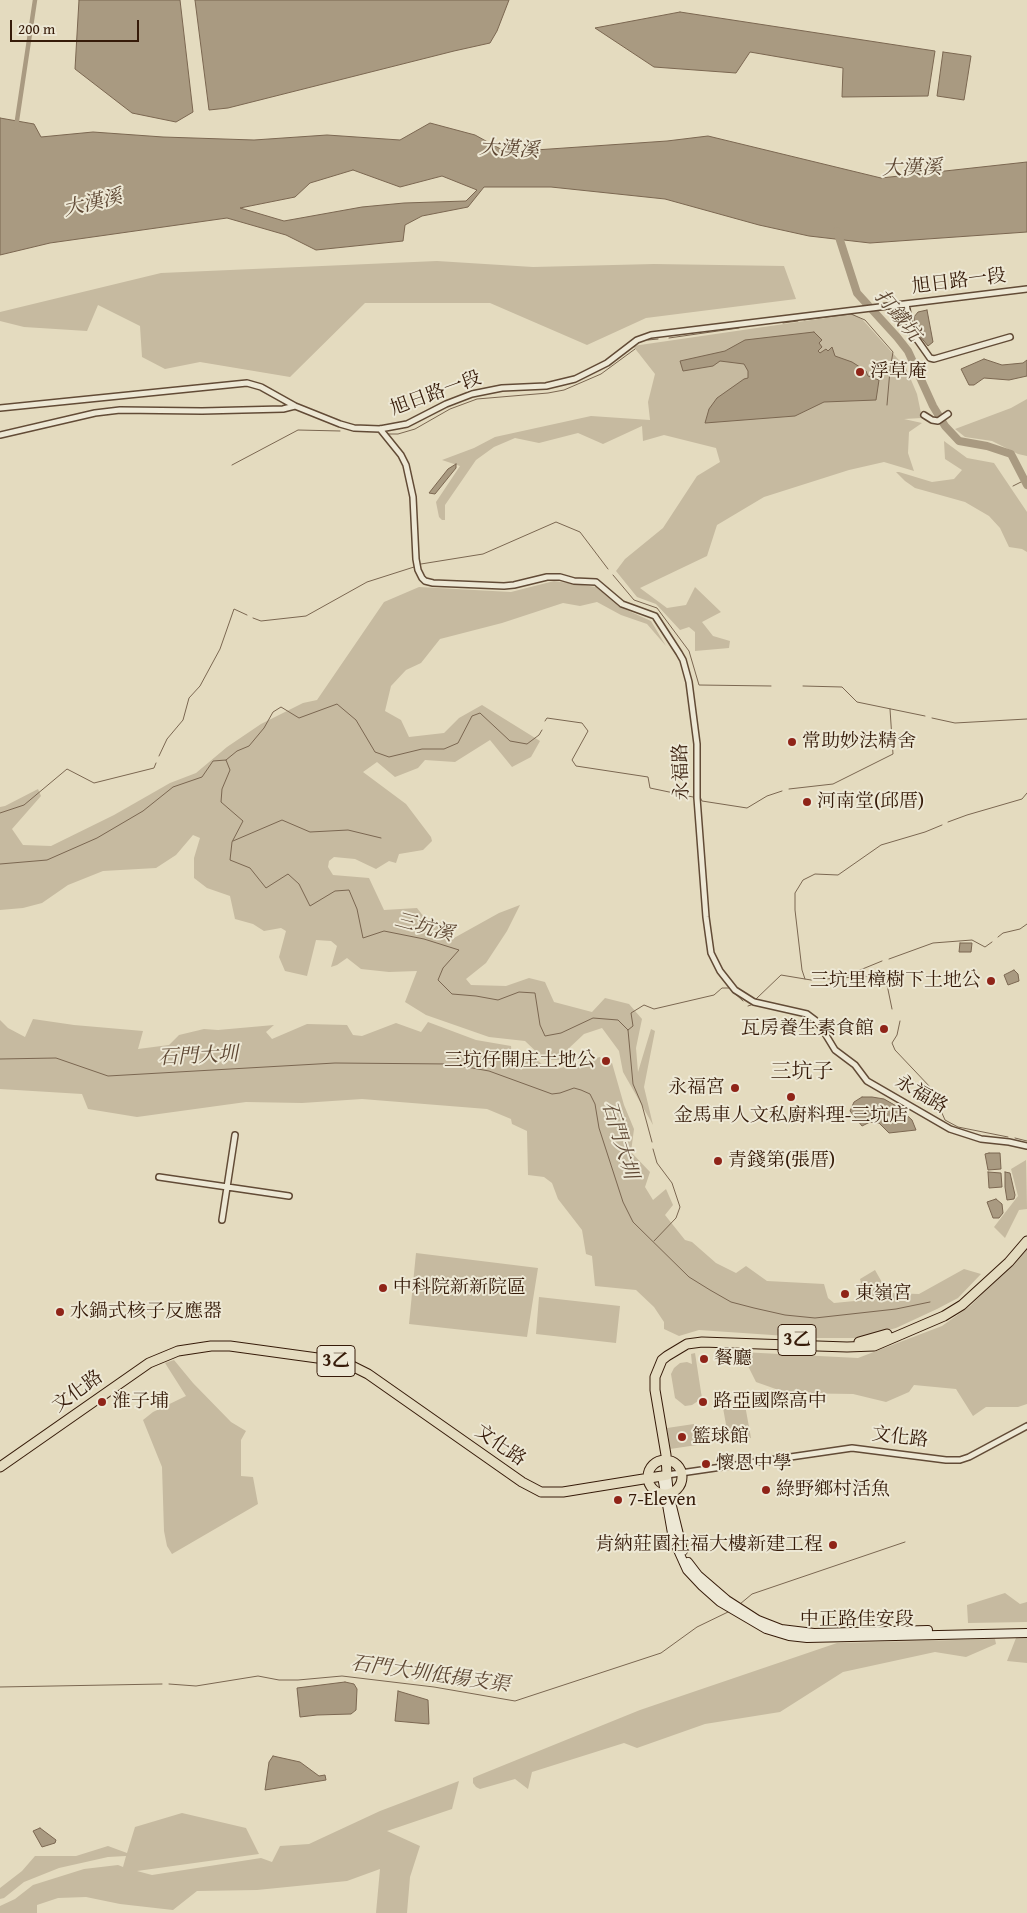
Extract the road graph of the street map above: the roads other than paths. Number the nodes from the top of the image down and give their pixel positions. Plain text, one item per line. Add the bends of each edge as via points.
1 (1027, 290) edge
2 (906, 304) junction
3 (1010, 336) dead end
4 (295, 406) junction
5 (0, 408) edge
6 (948, 414) dead end
7 (924, 415) dead end
8 (380, 429) junction
9 (0, 435) edge
10 (235, 1135) dead end
11 (1027, 1146) edge
12 (159, 1177) dead end
13 (227, 1187) junction
14 (289, 1196) dead end
15 (222, 1220) dead end
16 (1027, 1234) edge
17 (1027, 1241) edge
18 (1027, 1426) edge
19 (664, 1460) junction
20 (0, 1467) edge
21 (682, 1473) junction
22 (665, 1476) junction
23 (648, 1479) junction
24 (666, 1494) junction
25 (1027, 1628) edge
26 (1027, 1633) edge

1 - 2 street, 旭日路一段
2 - 3 street via 911,331 930,358
2 - 8 street, 旭日路一段 via 651,335 636,340 607,363 575,379 546,386 502,388 472,394 407,424
4 - 5 street, 旭日路一段 via 247,383
4 - 8 street, 旭日路一段 via 354,428
4 - 9 street via 202,411 120,410
6 - 7 street via 938,421
8 - 11 street, 永福路 via 406,465 413,497 416,559 425,581 504,586 560,577 596,582 622,604 655,616 679,653 689,682 697,744 697,798 711,953 720,971 736,990 754,1002 807,1014 816,1020 835,1050 855,1065 867,1081 950,1129
10 - 13 street
12 - 13 street
13 - 14 street
13 - 15 street
16 - 19 main road, 3乙 via 967,1296 946,1310 884,1336 858,1342 701,1336 675,1344 660,1355 651,1386
17 - 19 main road, 3乙 via 962,1305 874,1346 702,1342 680,1348 662,1360 655,1378
18 - 21 street, 文化路 via 960,1460 852,1448
19 - 21 main road via 678,1465
19 - 22 main road, 3乙
19 - 23 main road via 654,1463
20 - 23 main road, 文化路 / 3乙 via 149,1362 178,1351 211,1346 350,1364 541,1492 563,1492
21 - 22 street, 文化路
21 - 24 main road via 679,1488
22 - 23 main road, 文化路 / 3乙
22 - 24 main road, 中正路佳安段
23 - 24 main road via 654,1490
24 - 25 main road, 中正路佳安段 via 680,1545 690,1566 727,1600 772,1626 814,1633
24 - 26 main road, 中正路佳安段 via 673,1539 690,1574 720,1602 766,1630 807,1638

